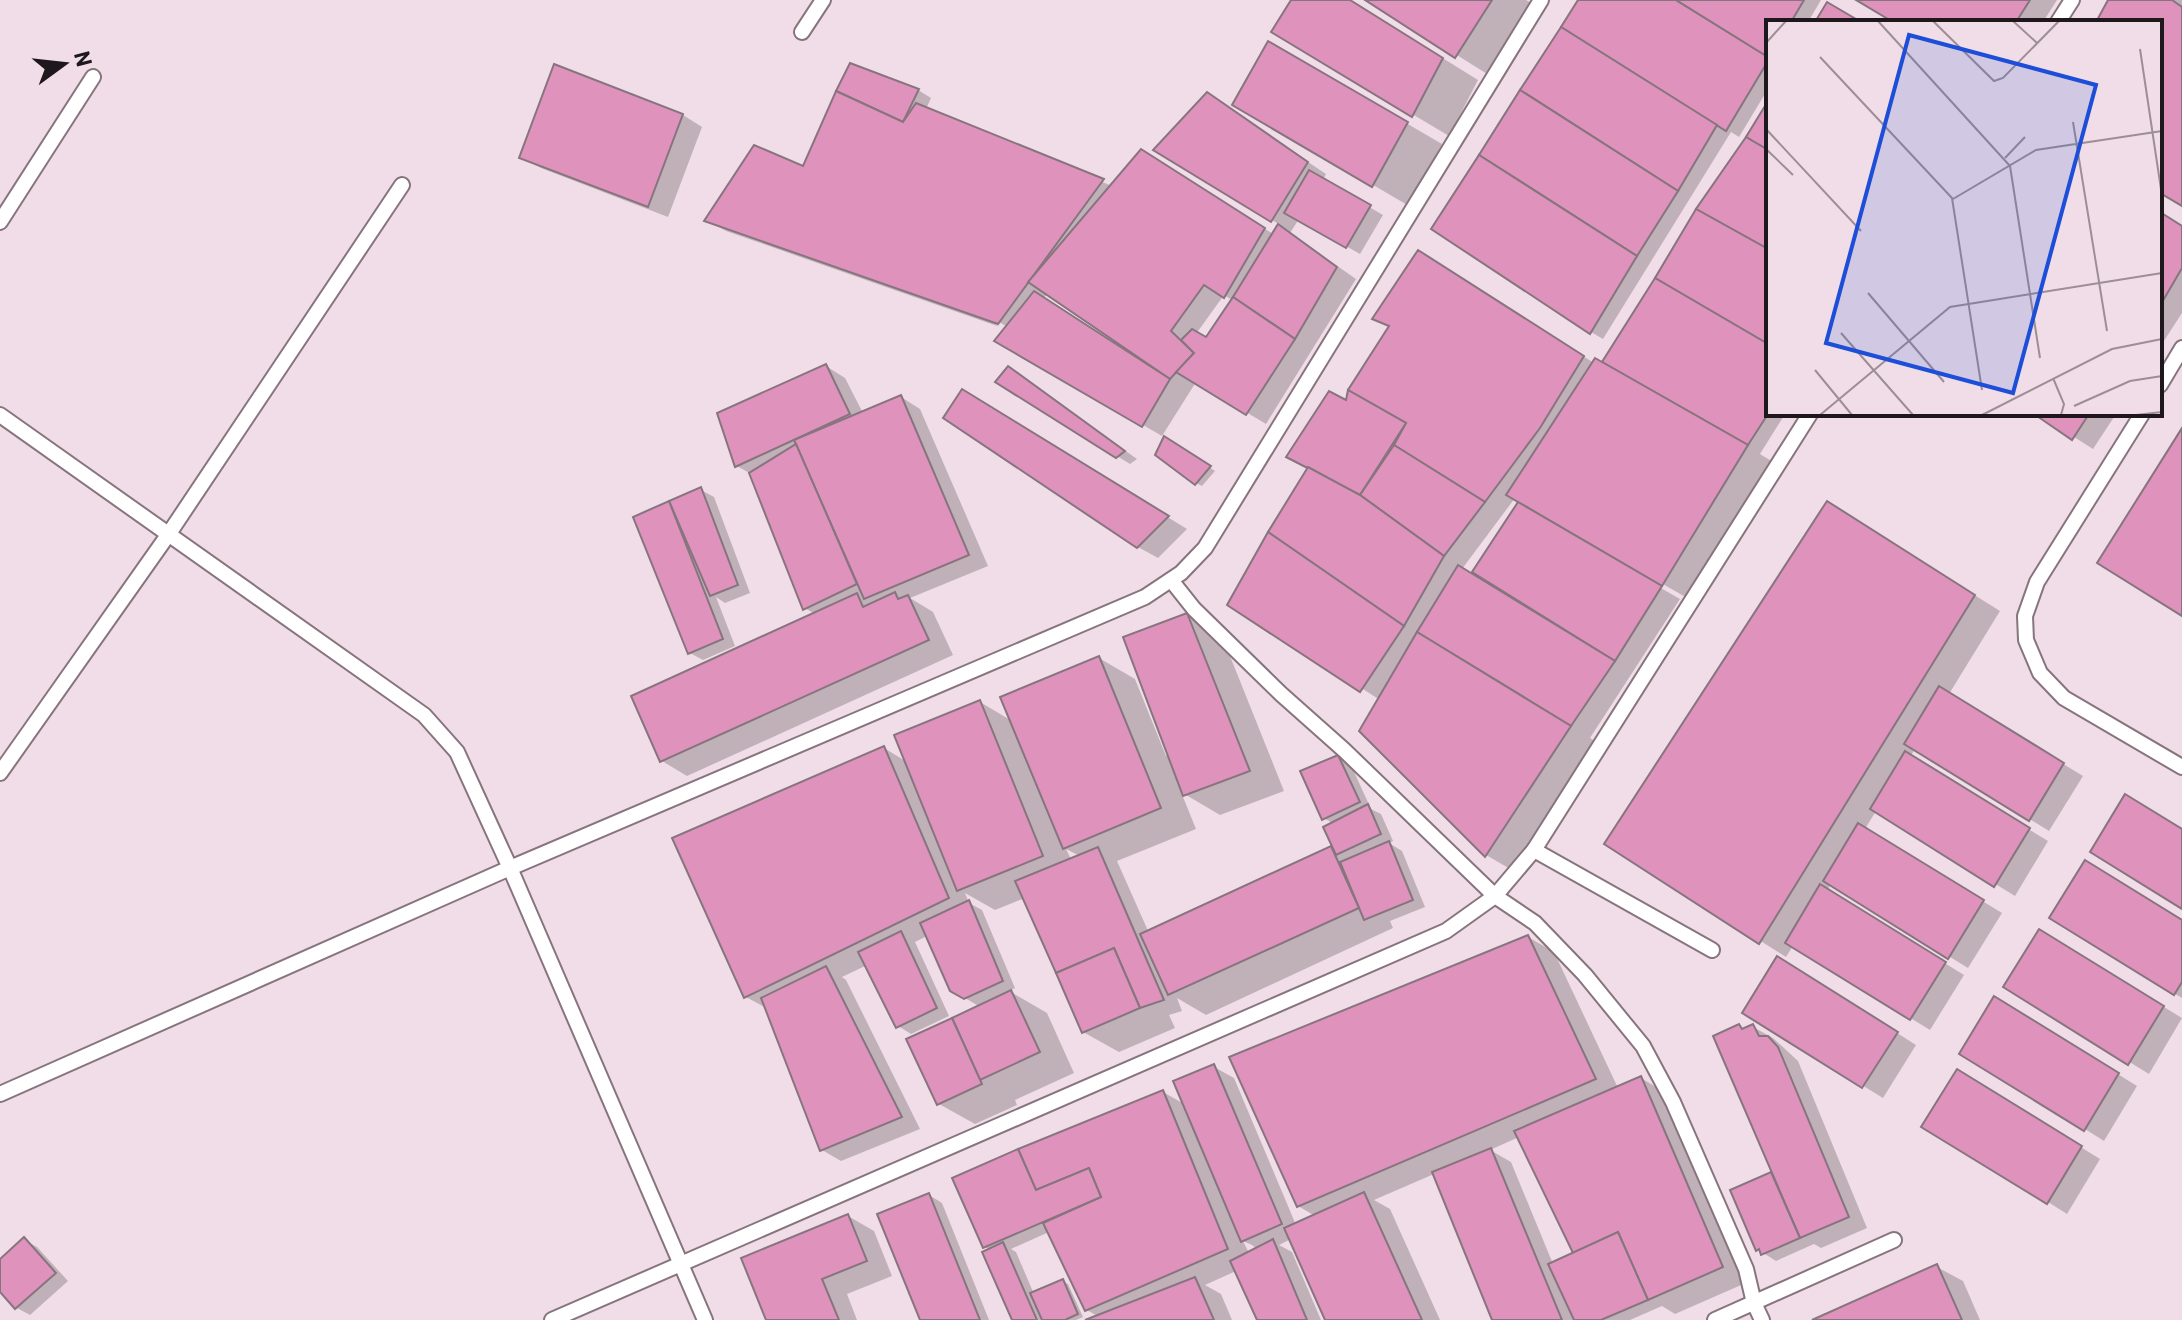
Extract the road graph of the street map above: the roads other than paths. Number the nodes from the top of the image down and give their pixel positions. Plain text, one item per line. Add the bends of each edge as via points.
1 (823, 0) edge
2 (1541, 0) edge
3 (2072, 0) edge
4 (2059, 20) edge
5 (802, 32) dead end
6 (93, 77) dead end
7 (402, 185) dead end
8 (0, 222) edge
9 (2182, 348) edge
10 (2162, 382) edge
11 (0, 415) edge
12 (1809, 416) edge
13 (2141, 416) edge
14 (168, 535) junction
15 (1171, 580) junction
16 (2182, 767) edge
17 (0, 773) edge
18 (1534, 850) junction
19 (510, 868) junction
20 (1495, 896) junction
21 (1712, 950) dead end
22 (0, 1094) edge
23 (1894, 1240) dead end
24 (680, 1264) junction
25 (1754, 1303) junction
26 (552, 1320) edge
27 (705, 1320) edge
28 (1715, 1320) edge
29 (1762, 1320) edge

1 - 5 lane
2 - 15 lane via 1205,548
3 - 4 lane
6 - 8 lane
7 - 14 lane
9 - 10 lane
11 - 14 lane
12 - 18 lane
13 - 16 lane via 2037,582 2025,616 2026,640 2040,673 2064,698
14 - 17 lane
14 - 19 lane via 424,715 457,752
15 - 19 lane via 1145,597
15 - 20 lane via 1281,694
18 - 20 lane
18 - 21 lane
19 - 22 lane
19 - 24 lane
20 - 24 lane via 1446,931
20 - 25 lane via 1535,923 1643,1046 1746,1269
23 - 25 lane
24 - 26 lane
24 - 27 lane
25 - 28 lane
25 - 29 lane

